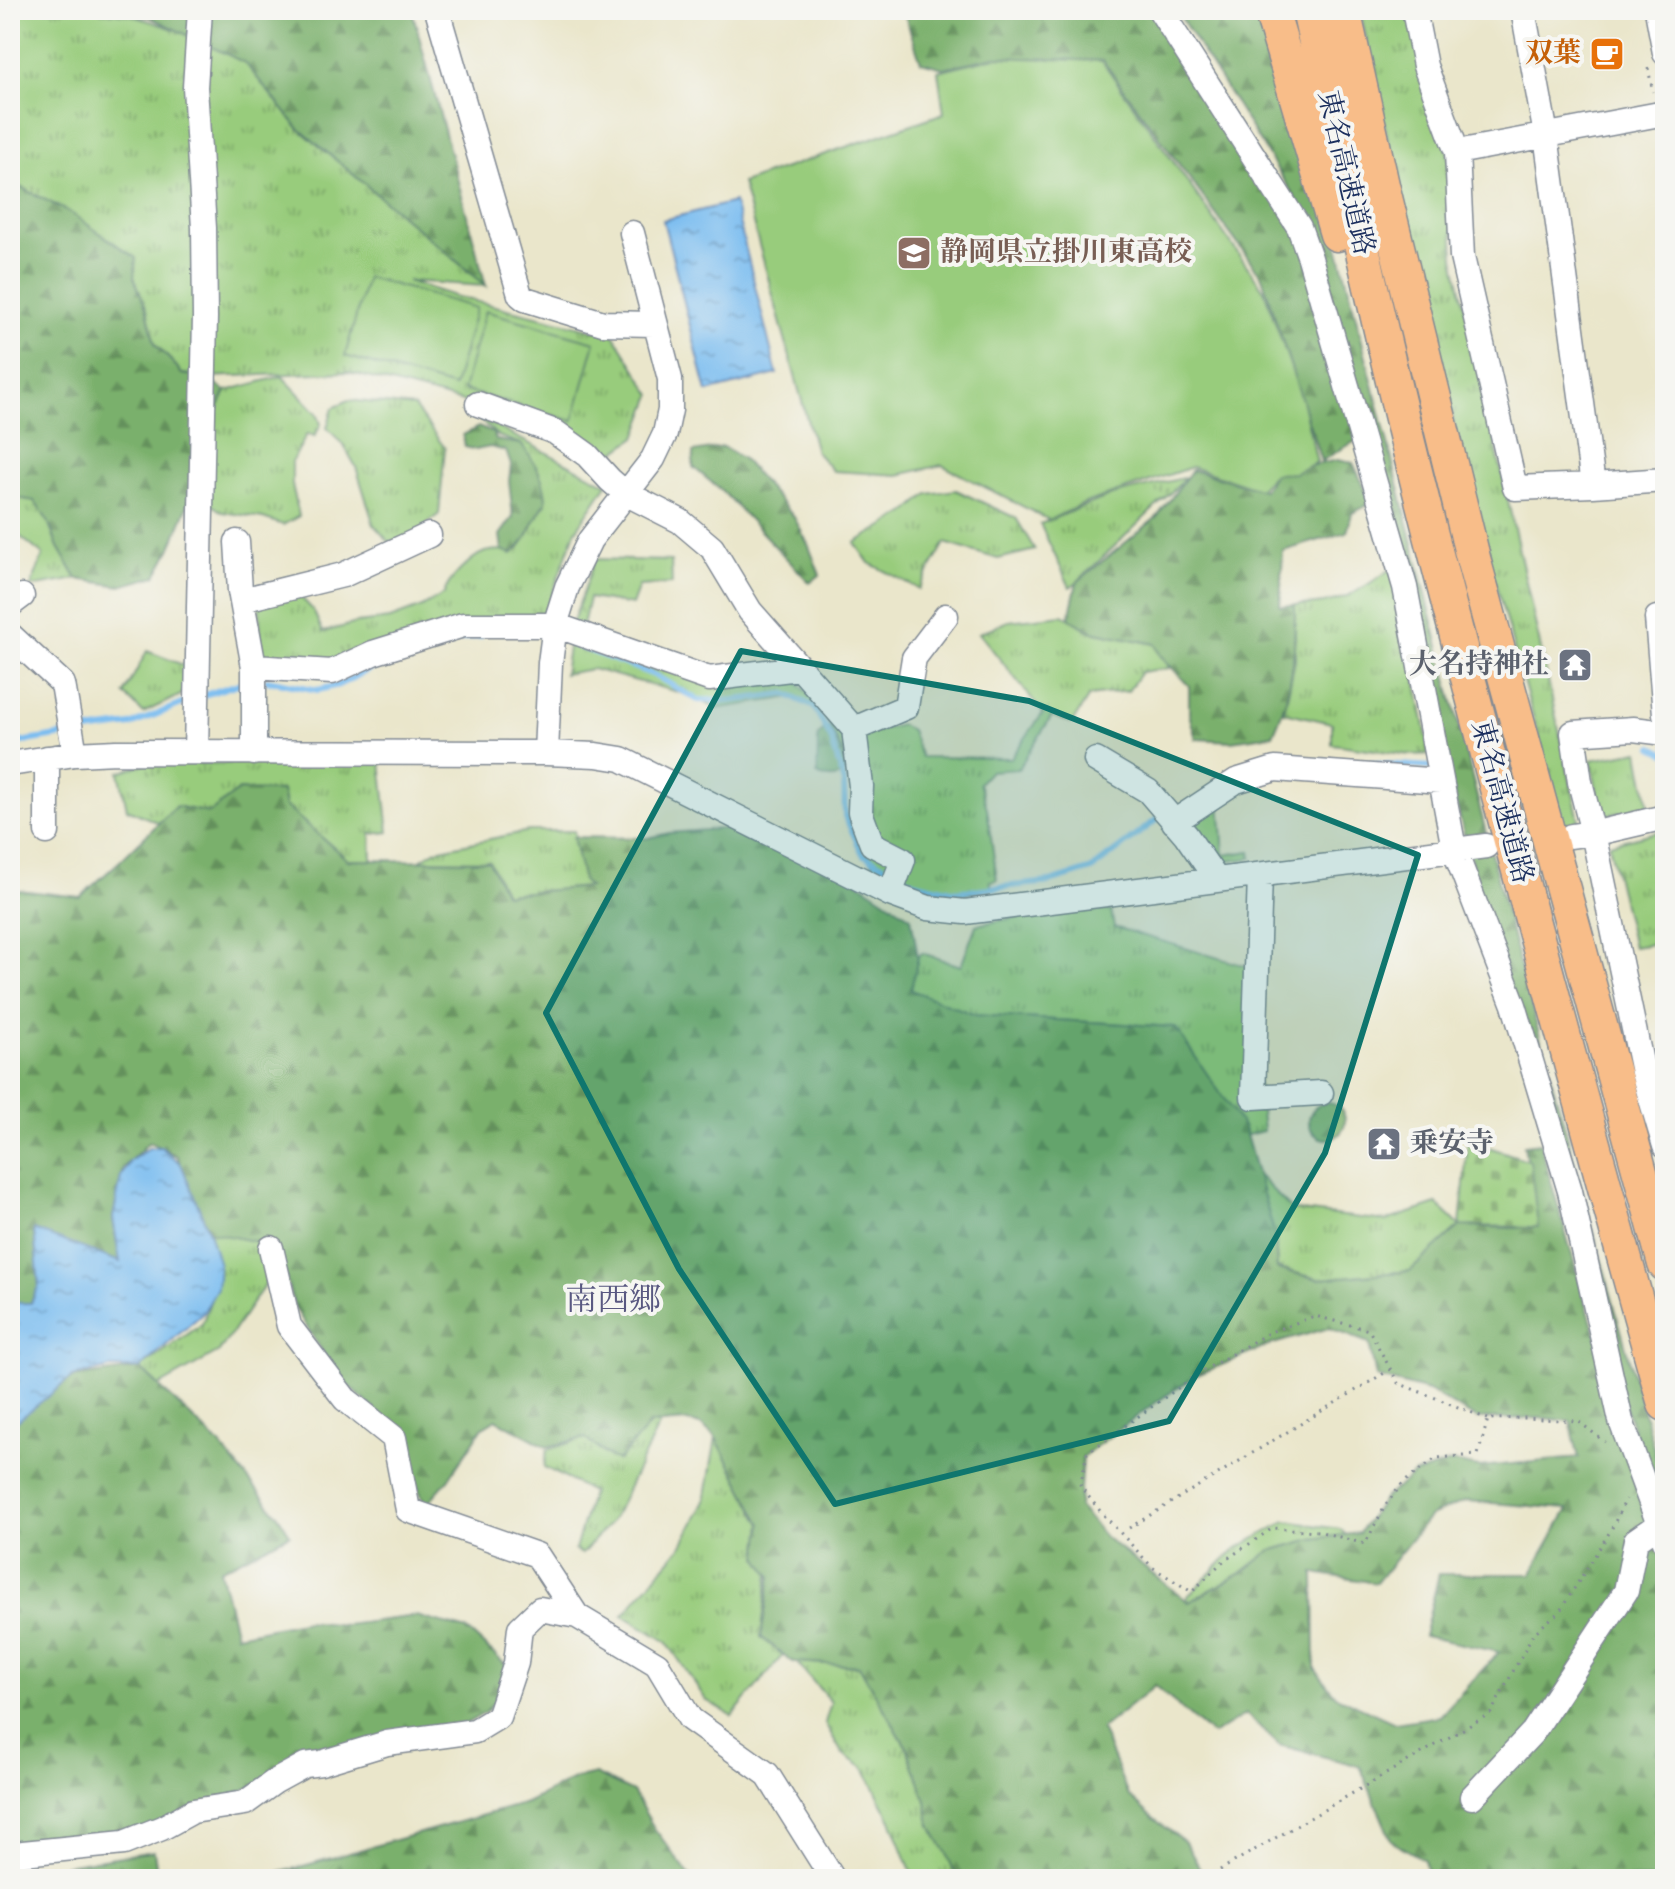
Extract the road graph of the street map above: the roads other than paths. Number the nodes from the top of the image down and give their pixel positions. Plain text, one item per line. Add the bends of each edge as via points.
1 (200, 10) edge
2 (437, 10) edge
3 (1160, 10) edge
4 (1271, 10) edge
5 (1309, 10) edge
6 (1343, 10) edge
7 (1414, 10) edge
8 (1523, 10) edge
9 (1657, 10) edge
10 (1656, 54) edge
11 (1661, 114) edge
12 (1546, 135) junction
13 (1457, 152) junction
14 (632, 233) dead end
15 (654, 324) junction
16 (478, 404) dead end
17 (1665, 480) edge
18 (1593, 485) junction
19 (625, 493) junction
20 (429, 535) dead end
21 (237, 542) dead end
22 (1438, 563) junction
23 (242, 600) junction
24 (946, 616) dead end
25 (1657, 618) dead end
26 (555, 625) junction
27 (10, 635) edge
28 (254, 667) junction
29 (799, 668) junction
30 (1665, 714) edge
31 (854, 729) junction
32 (1665, 733) edge
33 (196, 752) junction
34 (254, 753) junction
35 (546, 753) junction
36 (75, 754) junction
37 (47, 758) junction
38 (1096, 760) dead end
39 (10, 764) edge
40 (1441, 781) junction
41 (1665, 817) edge
42 (1174, 822) junction
43 (47, 832) dead end
44 (1582, 834) junction
45 (1486, 846) dead end
46 (1454, 849) junction
47 (1260, 875) junction
48 (1217, 880) junction
49 (890, 894) junction
50 (1321, 1093) dead end
51 (1665, 1146) edge
52 (271, 1248) dead end
53 (1665, 1264) edge
54 (1665, 1404) edge
55 (1662, 1532) edge
56 (577, 1616) junction
57 (1472, 1797) dead end
58 (10, 1858) edge
59 (833, 1879) edge

1 - 33 street via 195,87 205,317
2 - 15 street via 520,295 603,323
3 - 40 street via 1299,227 1405,587
4 - 22 highway
5 - 22 highway, 東名高速道路
6 - 53 highway, 東名高速道路 via 1474,562
7 - 13 street via 1425,66
8 - 12 street
9 - 10 street
11 - 12 street
12 - 13 street
12 - 18 street
13 - 18 street via 1462,257 1515,488
14 - 15 street
15 - 19 street via 670,379 670,410 653,459
16 - 19 street via 555,432
17 - 18 street
19 - 26 street via 590,540
19 - 29 street via 680,521 712,548 750,611
20 - 23 street via 343,575
21 - 23 street
22 - 54 highway, 東名高速道路
23 - 28 street
24 - 31 street via 914,658 906,707
25 - 30 street
26 - 28 street via 463,625 373,653 332,672
26 - 29 street via 709,679
26 - 35 street
27 - 36 street via 63,684
28 - 34 street
29 - 31 street
31 - 49 street via 860,812 872,844 903,860
32 - 44 street via 1573,733
33 - 34 street
33 - 36 street
34 - 35 street
35 - 49 street via 621,759
36 - 37 street
37 - 39 street
37 - 43 street
38 - 42 street via 1148,791
40 - 42 street via 1275,769 1236,781
40 - 46 street
41 - 44 street
42 - 48 street
44 - 51 street
45 - 46 street
46 - 47 street
46 - 55 street via 1514,1005 1570,1191 1621,1421
47 - 48 street
47 - 50 street via 1253,1097
48 - 49 street via 965,912 928,908
52 - 56 street via 289,1326 345,1399 394,1438 408,1510 537,1555
55 - 57 street via 1636,1540 1626,1591 1533,1732
56 - 58 street via 540,1609 520,1628 516,1663 498,1717 475,1731 387,1743 305,1765 245,1803 193,1811 124,1843
56 - 59 street via 657,1664 690,1719 767,1774

